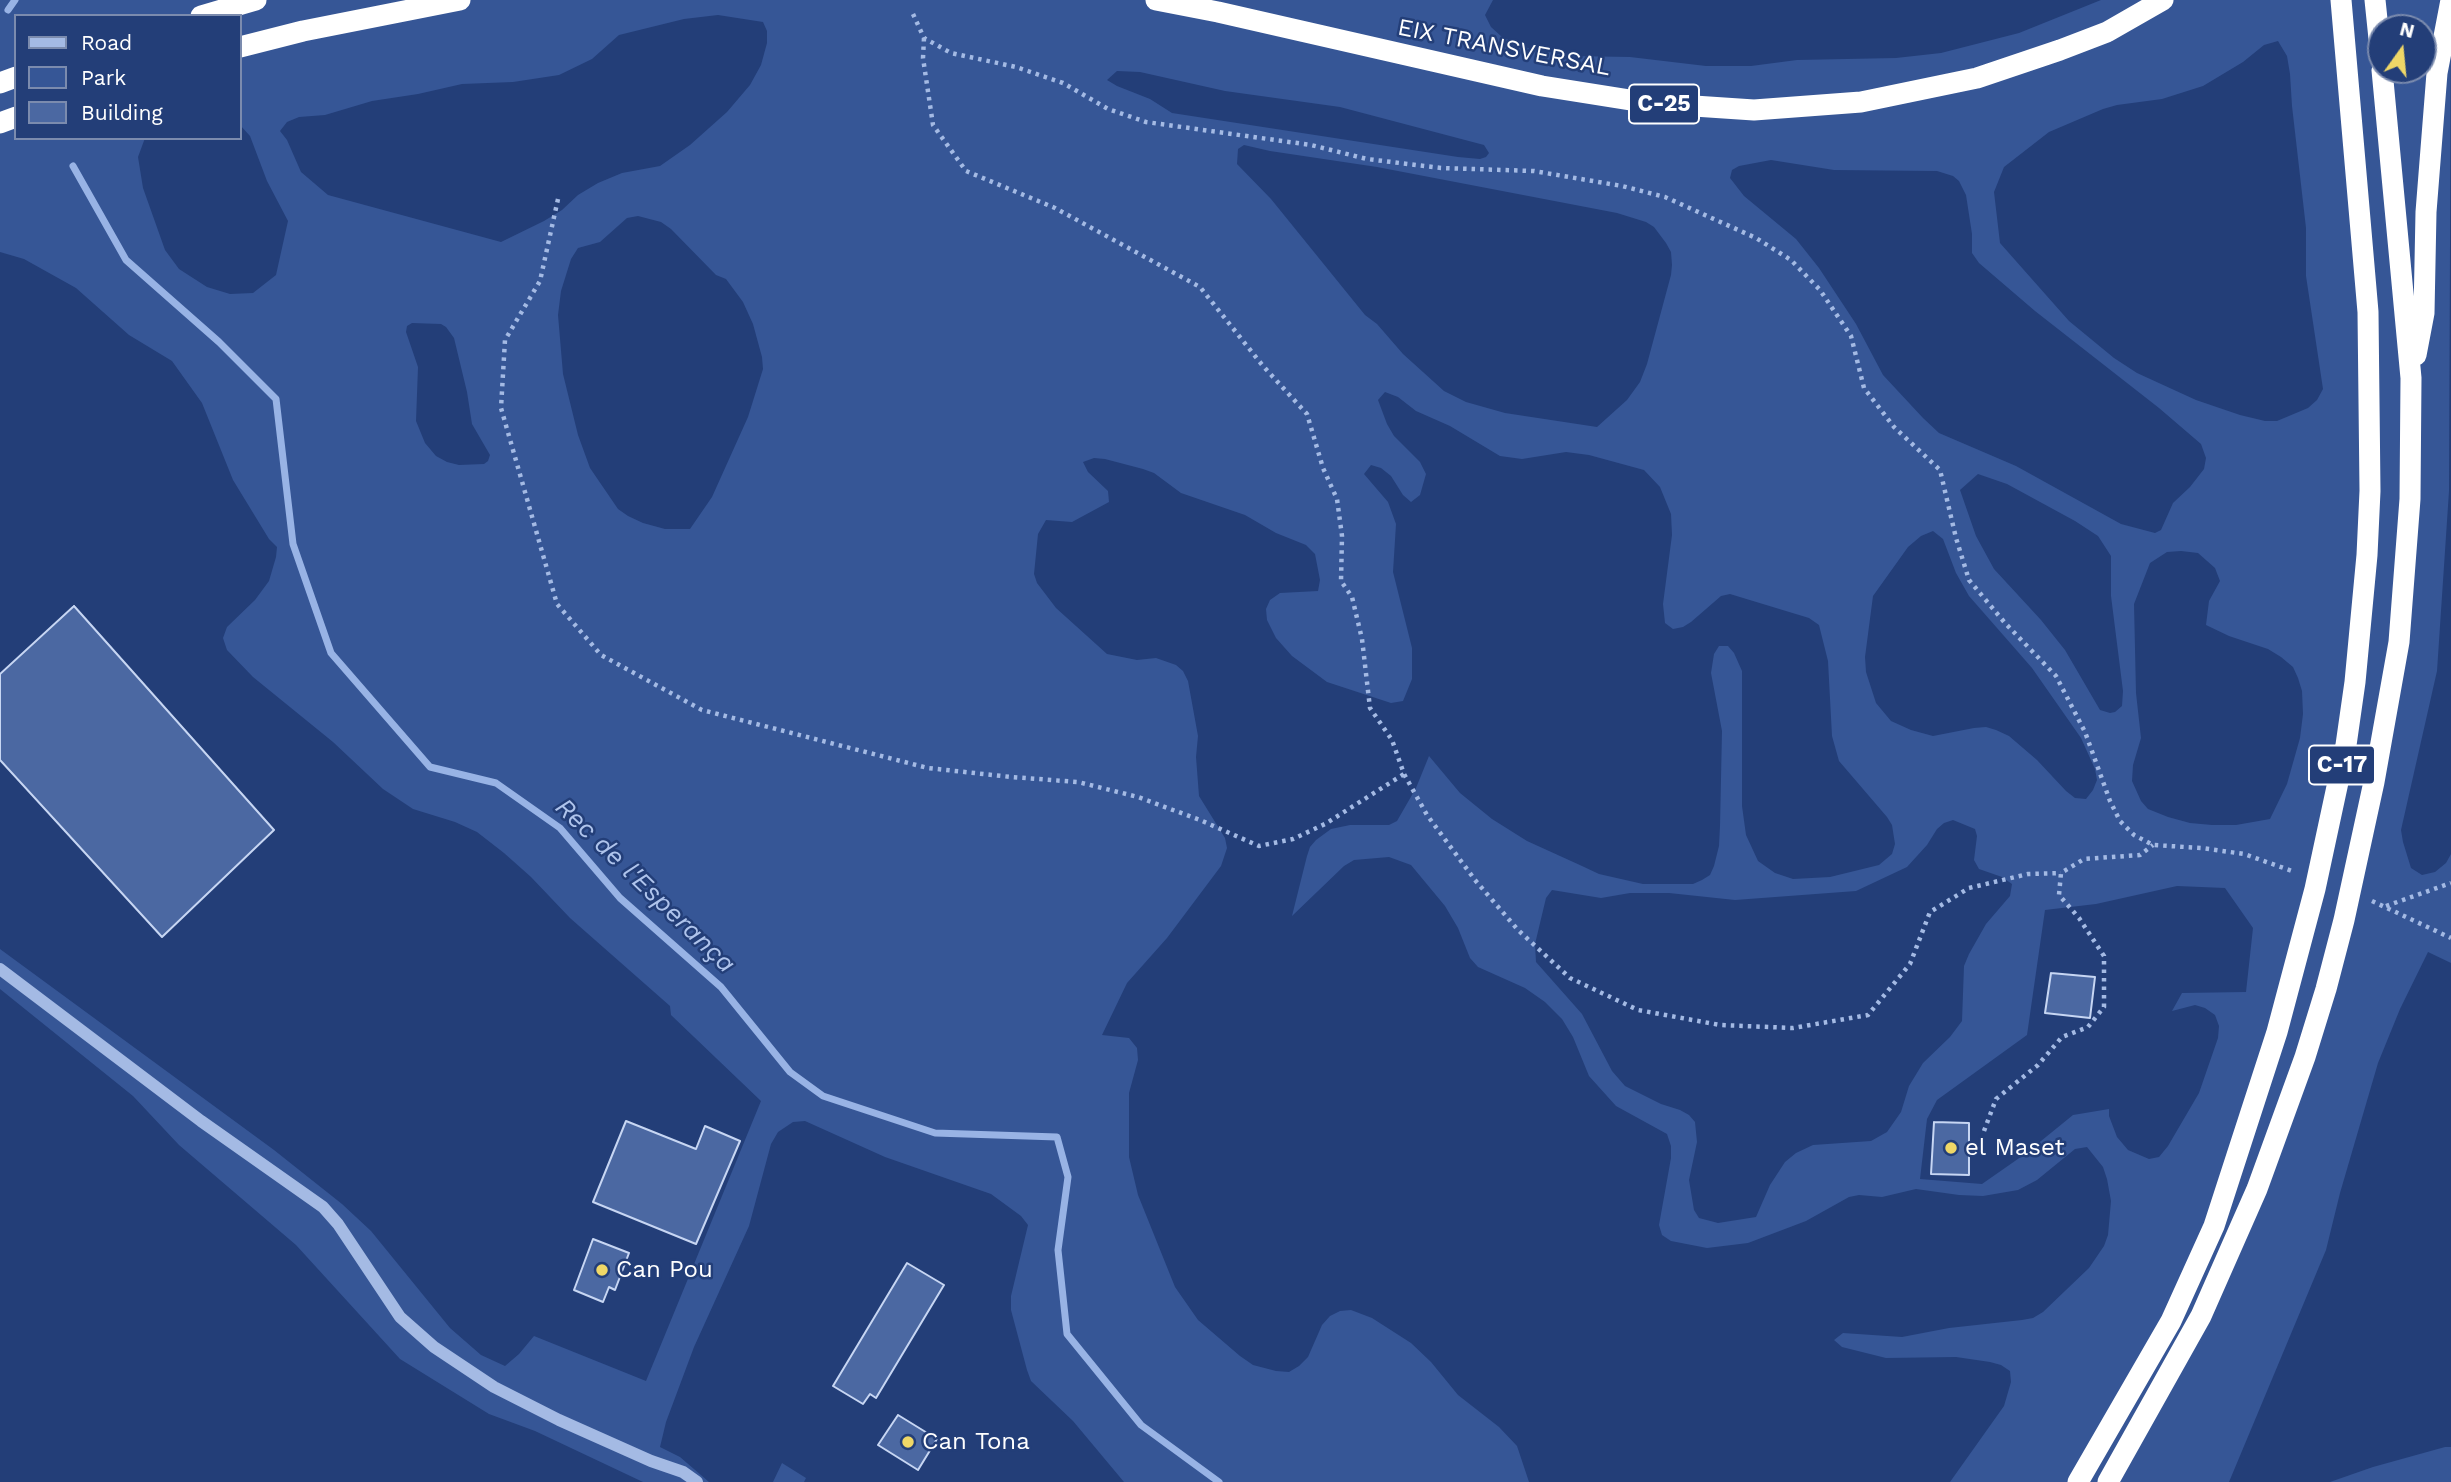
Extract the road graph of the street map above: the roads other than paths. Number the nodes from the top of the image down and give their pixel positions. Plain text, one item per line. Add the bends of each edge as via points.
1 (256, 0) edge
2 (460, 0) edge
3 (1156, 0) edge
4 (2163, 0) edge
5 (2341, 0) edge
6 (2451, 0) edge
7 (208, 14) edge
8 (242, 46) edge
9 (2383, 84) edge
10 (2411, 378) junction
11 (0, 969) edge
12 (697, 1482) edge
13 (2078, 1482) edge
14 (2108, 1482) edge

1 - 7 highway
2 - 8 highway
3 - 4 highway, EIX TRANSVERSAL / C-25 via 1542,86 1649,103 1754,110 1861,102 1977,78 2107,32
5 - 13 highway, C-17 via 2368,312 2370,491 2356,682 2346,745 2315,889 2277,1032 2214,1226 2171,1321
6 - 10 highway via 2436,87 2424,313
9 - 10 highway, C-17
10 - 14 highway, C-17 via 2410,499 2399,642 2374,782 2326,989 2257,1189 2201,1315
11 - 12 street via 323,1207 400,1317 434,1347 494,1387

